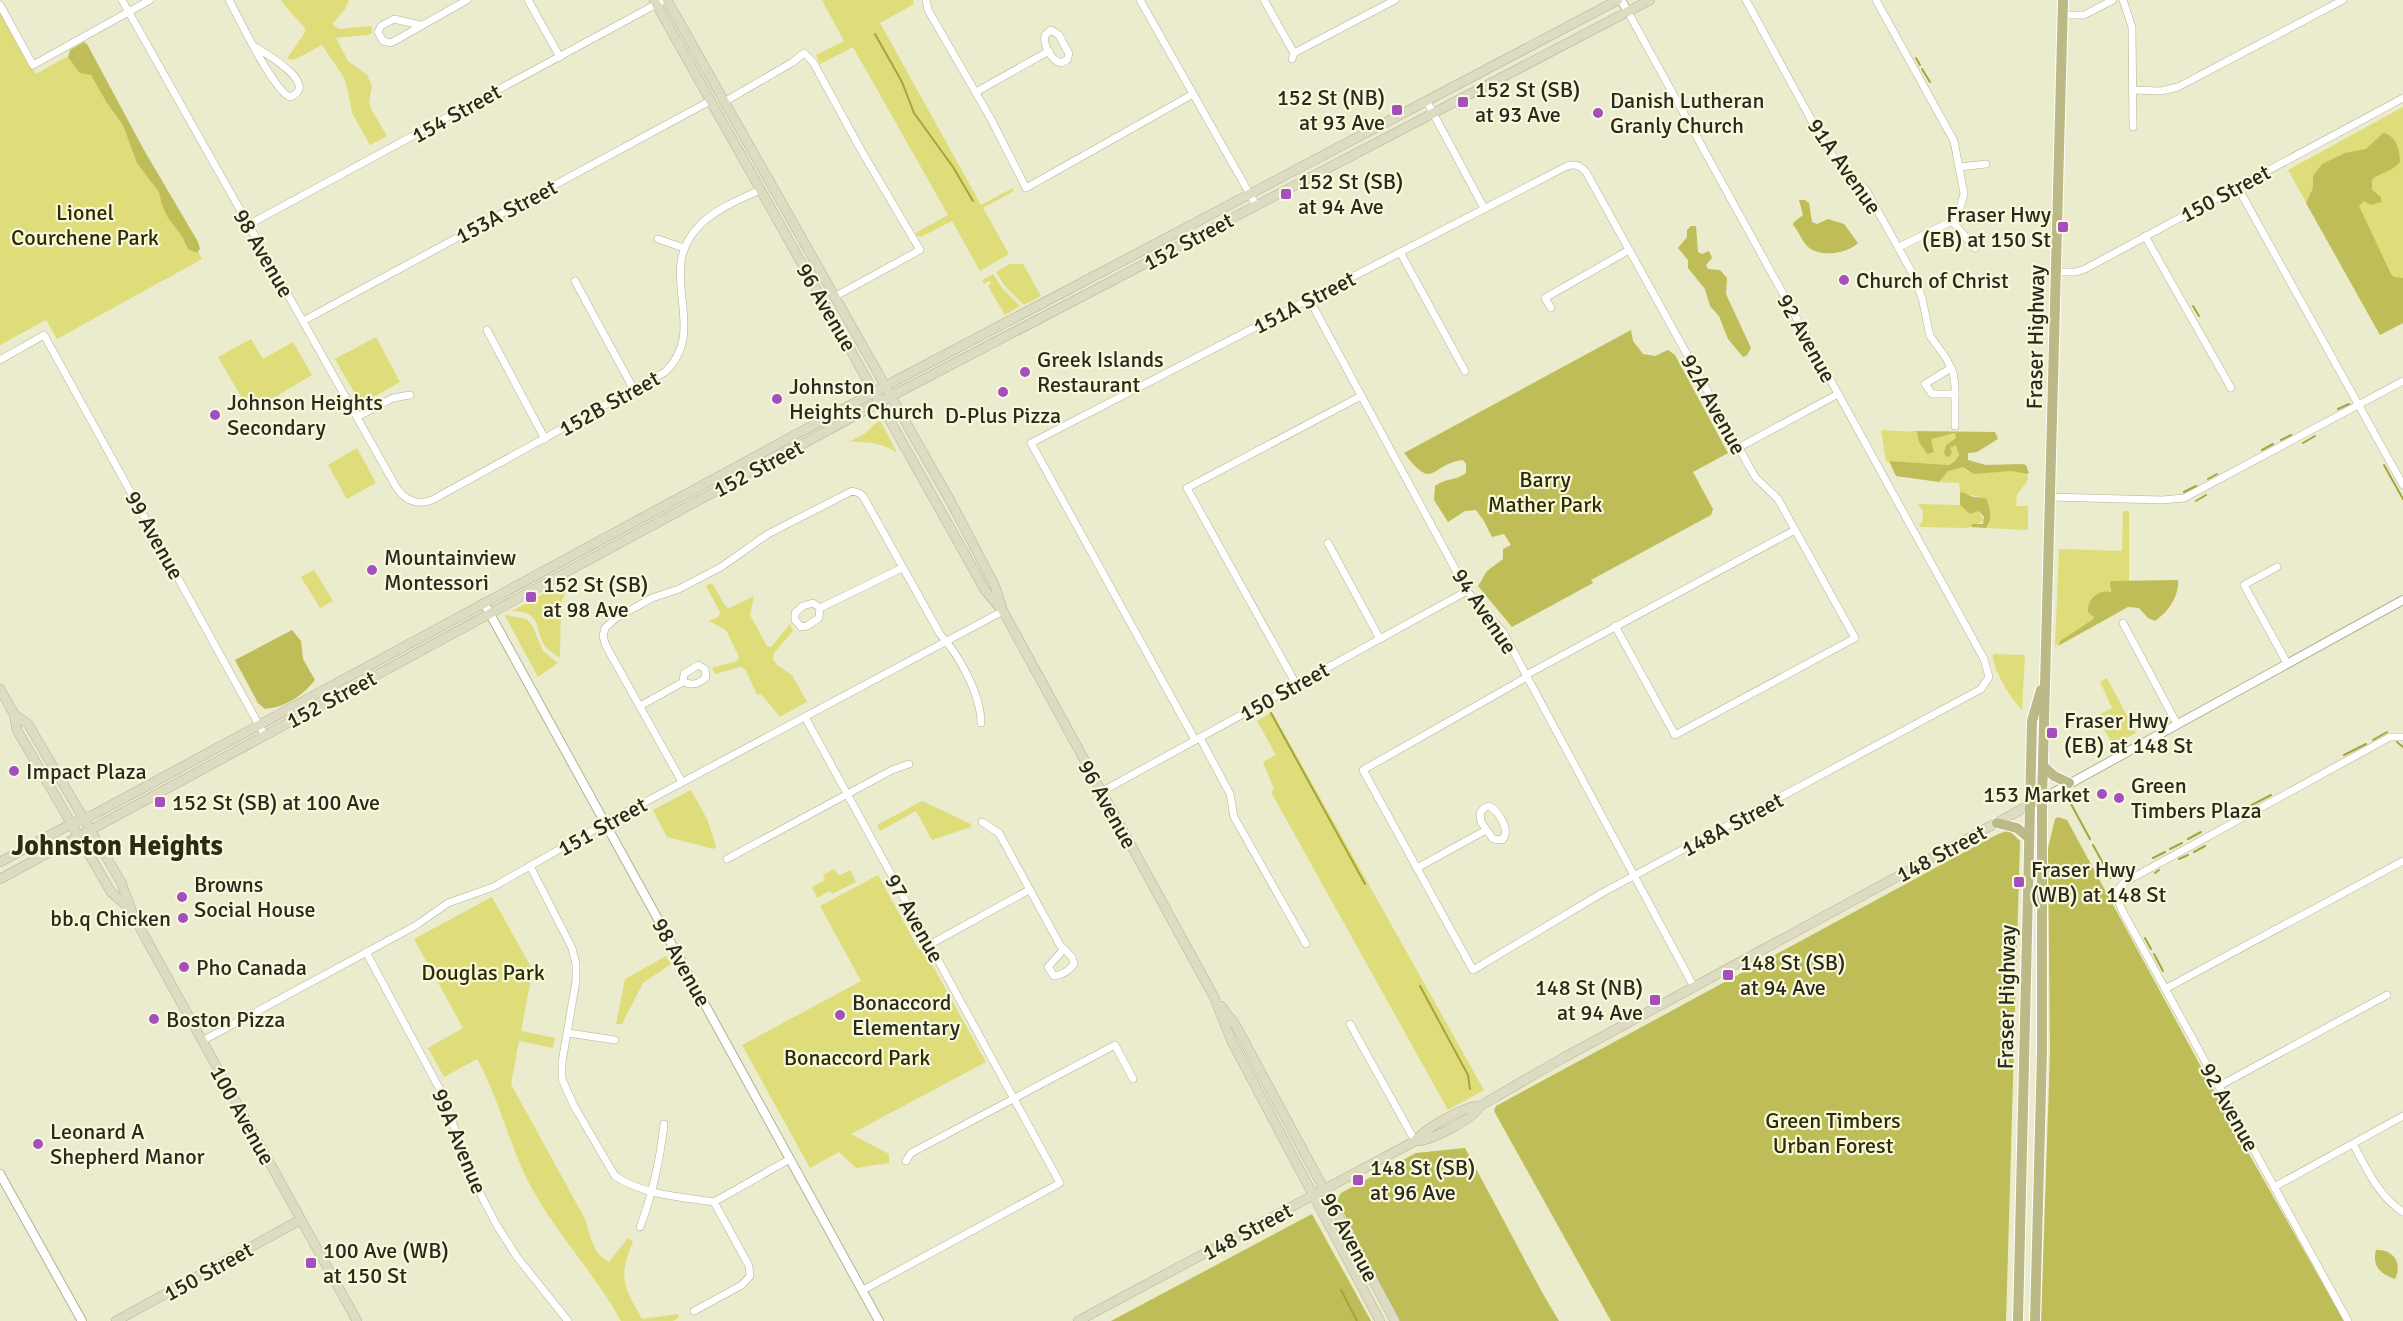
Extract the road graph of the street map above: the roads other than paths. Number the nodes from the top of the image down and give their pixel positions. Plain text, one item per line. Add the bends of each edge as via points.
1 (122, 0) edge
2 (150, 0) edge
3 (229, 0) edge
4 (467, 0) edge
5 (528, 0) edge
6 (926, 0) edge
7 (1140, 0) edge
8 (1264, 0) edge
9 (1395, 0) edge
10 (1619, 0) edge
11 (1650, 0) edge
12 (1746, 0) edge
13 (1876, 0) edge
14 (2063, 0) edge
15 (2114, 0) edge
16 (2123, 0) edge
17 (2343, 0) edge
18 (660, 1) edge
19 (0, 5) edge
20 (128, 12) junction
21 (1628, 12) junction
22 (2063, 15) junction
23 (420, 25) junction
24 (255, 47) junction
25 (1049, 51) junction
26 (560, 57) junction
27 (2132, 90) junction
28 (976, 92) junction
29 (1193, 94) junction
30 (2403, 99) edge
31 (1426, 100) junction
32 (710, 101) junction
33 (724, 102) junction
34 (1433, 114) junction
35 (2133, 127) dead end
36 (1986, 164) dead end
37 (1578, 165) joint
38 (1960, 167) junction
39 (2237, 186) junction
40 (760, 190) junction
41 (1251, 195) junction
42 (776, 196) junction
43 (1256, 205) junction
44 (1484, 208) junction
45 (1952, 221) junction
46 (248, 225) junction
47 (2145, 236) junction
48 (658, 239) dead end
49 (1899, 247) junction
50 (684, 248) junction
51 (1975, 248) dead end
52 (1629, 250) junction
53 (1400, 252) junction
54 (2044, 272) dead end
55 (2056, 272) junction
56 (575, 281) dead end
57 (834, 297) junction
58 (1309, 299) junction
59 (1551, 308) dead end
60 (1016, 317) junction
61 (303, 321) junction
62 (487, 330) dead end
63 (1014, 332) junction
64 (0, 360) edge
65 (1951, 368) junction
66 (1465, 371) dead end
67 (2403, 381) edge
68 (886, 386) junction
69 (2231, 388) dead end
70 (634, 390) junction
71 (875, 392) junction
72 (1838, 394) junction
73 (1955, 394) junction
74 (410, 395) dead end
75 (892, 396) junction
76 (1361, 396) junction
77 (880, 402) junction
78 (2359, 405) junction
79 (357, 417) junction
80 (1956, 426) dead end
81 (545, 439) junction
82 (1738, 448) junction
83 (2403, 485) edge
84 (2050, 496) junction
85 (412, 502) joint
86 (1795, 530) junction
87 (1328, 543) dead end
88 (2277, 567) dead end
89 (902, 568) junction
90 (1467, 591) junction
91 (2403, 600) edge
92 (484, 603) junction
93 (820, 608) dead end
94 (1003, 611) junction
95 (490, 613) junction
96 (2123, 623) dead end
97 (1616, 626) junction
98 (1380, 639) junction
99 (947, 641) junction
100 (2287, 663) junction
101 (1527, 676) junction
102 (2046, 676) junction
103 (1989, 677) joint
104 (683, 682) dead end
105 (1296, 684) junction
106 (0, 689) edge
107 (640, 706) junction
108 (14, 714) junction
109 (805, 717) junction
110 (981, 723) dead end
111 (2177, 724) junction
112 (259, 725) junction
113 (265, 736) junction
114 (2401, 736) edge
115 (1197, 739) junction
116 (909, 764) dead end
117 (2043, 766) junction
118 (682, 782) junction
119 (2069, 783) junction
120 (1101, 792) junction
121 (847, 793) junction
122 (2042, 799) junction
123 (2029, 805) junction
124 (84, 819) junction
125 (982, 822) dead end
126 (606, 823) junction
127 (1997, 823) junction
128 (71, 824) junction
129 (90, 830) junction
130 (1486, 830) junction
131 (79, 836) junction
132 (2029, 838) junction
133 (727, 860) dead end
134 (2403, 861) edge
135 (0, 862) edge
136 (530, 866) junction
137 (1417, 868) junction
138 (1634, 877) junction
139 (0, 879) edge
140 (1029, 890) junction
141 (130, 909) junction
142 (1306, 944) dead end
143 (929, 945) junction
144 (1064, 949) dead end
145 (366, 952) junction
146 (1694, 987) junction
147 (2165, 989) junction
148 (2387, 995) dead end
149 (1214, 997) junction
150 (1350, 1024) dead end
151 (568, 1033) junction
152 (615, 1040) dead end
153 (202, 1041) junction
154 (1132, 1079) dead end
155 (2219, 1086) junction
156 (1013, 1100) junction
157 (2403, 1116) edge
158 (664, 1124) dead end
159 (1415, 1141) junction
160 (2353, 1144) junction
161 (790, 1159) junction
162 (906, 1161) dead end
163 (0, 1174) edge
164 (2274, 1187) junction
165 (1324, 1189) junction
166 (652, 1192) junction
167 (1314, 1195) junction
168 (714, 1202) junction
169 (2403, 1212) edge
170 (300, 1220) junction
171 (640, 1227) dead end
172 (863, 1290) junction
173 (694, 1311) dead end
174 (82, 1321) edge
175 (116, 1321) edge
176 (357, 1321) edge
177 (568, 1321) edge
178 (879, 1321) edge
179 (1078, 1321) edge
180 (1380, 1321) edge
181 (1395, 1321) edge
182 (2018, 1321) edge
183 (2034, 1321) edge
184 (2348, 1321) edge

1 - 20 street, 98 Avenue
2 - 20 street
3 - 24 street
4 - 23 street
5 - 26 street
6 - 28 street via 928,10
7 - 29 street
8 - 9 street via 1293,56
10 - 21 street, 92 Avenue
10 - 31 main road, 152 Street
11 - 21 main road, 152 Street
12 - 49 street, 91A Avenue via 1828,150 1863,186
13 - 38 street via 1954,141
14 - 22 main road, Fraser Highway
15 - 22 street via 2084,15
16 - 27 street via 2132,27
17 - 27 street via 2178,87
18 - 26 street, 154 Street
18 - 32 main road, 96 Avenue
18 - 33 main road, 96 Avenue
19 - 20 street via 33,65
20 - 46 street, 98 Avenue
21 - 34 main road, 152 Street
21 - 72 street, 92 Avenue
22 - 55 main road, Fraser Highway
23 - 23 street via 391,43 383,41 378,32 394,19
24 - 24 street via 275,58 294,77 299,89 295,95 290,97 279,89
25 - 25 street via 1058,63 1068,58 1059,35 1052,30 1044,37
25 - 28 street
26 - 46 street, 154 Street
27 - 35 street
28 - 29 street via 1026,188
29 - 41 street
30 - 39 street, 150 Street
31 - 34 street
31 - 41 main road, 152 Street
32 - 40 main road, 96 Avenue
32 - 61 street, 153A Street
33 - 42 main road, 96 Avenue
33 - 57 street via 804,53 813,62 920,250
34 - 43 main road, 152 Street
34 - 44 street
36 - 38 street
37 - 44 street, 151A Street via 1567,166
37 - 52 street, 92A Avenue via 1586,172
38 - 45 street via 1964,194
39 - 47 street, 150 Street
39 - 78 street
40 - 42 main road
40 - 50 street, 152B Street via 709,217
40 - 71 main road, 96 Avenue
41 - 43 street
41 - 60 main road, 152 Street
42 - 57 main road, 96 Avenue
43 - 63 main road, 152 Street
44 - 53 street, 151A Street
45 - 49 street
45 - 51 street
46 - 61 street, 98 Avenue
47 - 55 street, 150 Street via 2080,271
47 - 69 street
48 - 50 street
49 - 65 street, 91A Avenue via 1919,289 1930,336
50 - 70 street, 152B Street via 679,275 685,332 680,353 665,372
52 - 59 street via 1545,298
52 - 82 street, 92A Avenue
53 - 58 street, 151A Street
53 - 66 street
54 - 55 street, 150 Street
55 - 84 main road, Fraser Highway
56 - 70 street
57 - 68 main road, 96 Avenue
58 - 76 street, 94 Avenue
58 - 115 street, 151A Street via 1031,443
60 - 63 main road
60 - 68 main road, 152 Street
61 - 79 street, 98 Avenue
62 - 81 street
63 - 75 main road, 152 Street
64 - 112 street, 99 Avenue via 44,335
65 - 73 street, 91A Avenue
65 - 73 street via 1925,384 1932,394
67 - 78 street
68 - 71 main road, 152 Street
68 - 75 main road, 96 Avenue
70 - 81 street, 152B Street
71 - 77 main road, 96 Avenue
71 - 92 main road, 152 Street
72 - 82 street
72 - 103 street, 92 Avenue via 1984,659
73 - 80 street, 91A Avenue
74 - 79 street via 393,398
75 - 77 main road, 152 Street
75 - 94 main road, 96 Avenue via 995,586
76 - 90 street, 94 Avenue
76 - 105 street via 1187,488
77 - 94 main road, 96 Avenue via 985,590
77 - 95 main road, 152 Street
78 - 83 street
78 - 84 street via 2184,498
79 - 85 street, 98 Avenue via 400,493
81 - 85 street, 152B Street via 432,500
82 - 86 street, 92A Avenue via 1756,478 1778,499
84 - 102 main road, Fraser Highway
86 - 97 street
86 - 97 street, 92A Avenue via 1856,638 1675,735
87 - 98 street
88 - 100 street via 2244,585
89 - 93 street
89 - 99 street
89 - 107 street via 873,512 856,491 768,534 721,567 652,598 605,628 606,646
90 - 98 street, 150 Street
90 - 101 street, 94 Avenue via 1503,632
91 - 100 street, 148 Street
92 - 95 street, 98 Avenue
92 - 112 main road, 152 Street
94 - 99 street, 151 Street
94 - 120 main road, 96 Avenue
95 - 113 main road, 152 Street
95 - 126 street, 98 Avenue
96 - 111 street
97 - 101 street
98 - 105 street, 150 Street
99 - 109 street, 151 Street
99 - 110 street via 981,707
100 - 111 street, 148 Street
101 - 137 street via 1364,770
101 - 138 street, 94 Avenue
102 - 117 main road, Fraser Highway
102 - 123 main road, Fraser Highway via 2032,721
103 - 138 street, 148A Street via 1981,688
104 - 107 street
105 - 115 street, 150 Street
106 - 108 main road, 100 Avenue
107 - 118 street
108 - 124 main road, 100 Avenue via 28,724
108 - 128 main road, 100 Avenue via 18,730
109 - 118 street, 151 Street
109 - 121 street, 97 Avenue
111 - 119 street, 148 Street
112 - 113 street, 99 Avenue
112 - 124 main road, 152 Street
113 - 129 main road, 152 Street
114 - 147 street, 92 Avenue via 2390,737 2124,882 2117,892 2120,906
115 - 120 street, 150 Street
115 - 142 street via 1230,794 1234,817
116 - 121 street
117 - 119 main road
117 - 122 main road, Fraser Highway
118 - 126 street, 151 Street
119 - 122 street, 148 Street
120 - 149 main road, 96 Avenue
121 - 133 street
121 - 143 street, 97 Avenue
122 - 123 main road, 148 Street
122 - 183 main road, Fraser Highway via 2042,1051
123 - 127 main road, 148 Street
123 - 132 main road, Fraser Highway
124 - 128 main road, 152 Street
124 - 129 main road, 100 Avenue
125 - 140 street via 999,833
126 - 136 street, 151 Street
126 - 161 street, 98 Avenue
127 - 132 main road via 2017,828
127 - 146 main road, 148 Street
128 - 131 main road, 100 Avenue
128 - 135 main road, 152 Street
129 - 131 main road, 152 Street
129 - 141 main road, 100 Avenue via 121,882
130 - 130 street via 1497,841 1506,835 1496,812 1489,806 1480,813
130 - 137 street
131 - 139 main road, 152 Street
131 - 141 main road, 100 Avenue via 111,892
132 - 182 main road, Fraser Highway
134 - 147 street
136 - 145 street, 151 Street via 493,888 448,903
136 - 151 street via 576,964
137 - 138 street, 148A Street via 1473,970
138 - 146 street, 94 Avenue
140 - 143 street
140 - 144 street
141 - 153 main road, 100 Avenue
143 - 156 street, 97 Avenue
145 - 153 street, 151 Street
145 - 177 street, 99A Avenue via 445,1099 468,1170 491,1216 517,1257
146 - 159 main road, 148 Street via 1480,1106 1473,1115 1427,1140
147 - 155 street, 92 Avenue
148 - 155 street
149 - 165 main road, 96 Avenue via 1235,1024
149 - 167 main road, 96 Avenue via 1232,1042
150 - 159 street
151 - 152 street
151 - 166 street via 562,1079 574,1106 615,1176
153 - 170 main road, 100 Avenue
154 - 156 street via 1115,1045
155 - 164 street, 92 Avenue
156 - 162 street via 911,1154
156 - 172 street, 97 Avenue via 1059,1183
157 - 160 street
158 - 166 street
159 - 165 main road, 148 Street
160 - 164 street
160 - 169 street via 2381,1192
161 - 168 street
161 - 172 street, 98 Avenue
163 - 174 street
164 - 184 street, 92 Avenue
165 - 167 main road, 148 Street
165 - 181 main road, 96 Avenue
166 - 168 street
166 - 171 street
167 - 179 main road, 148 Street
167 - 180 main road, 96 Avenue
168 - 173 street via 749,1266 750,1276 742,1285
170 - 175 main road, 150 Street
170 - 176 main road, 100 Avenue
172 - 178 street, 98 Avenue

